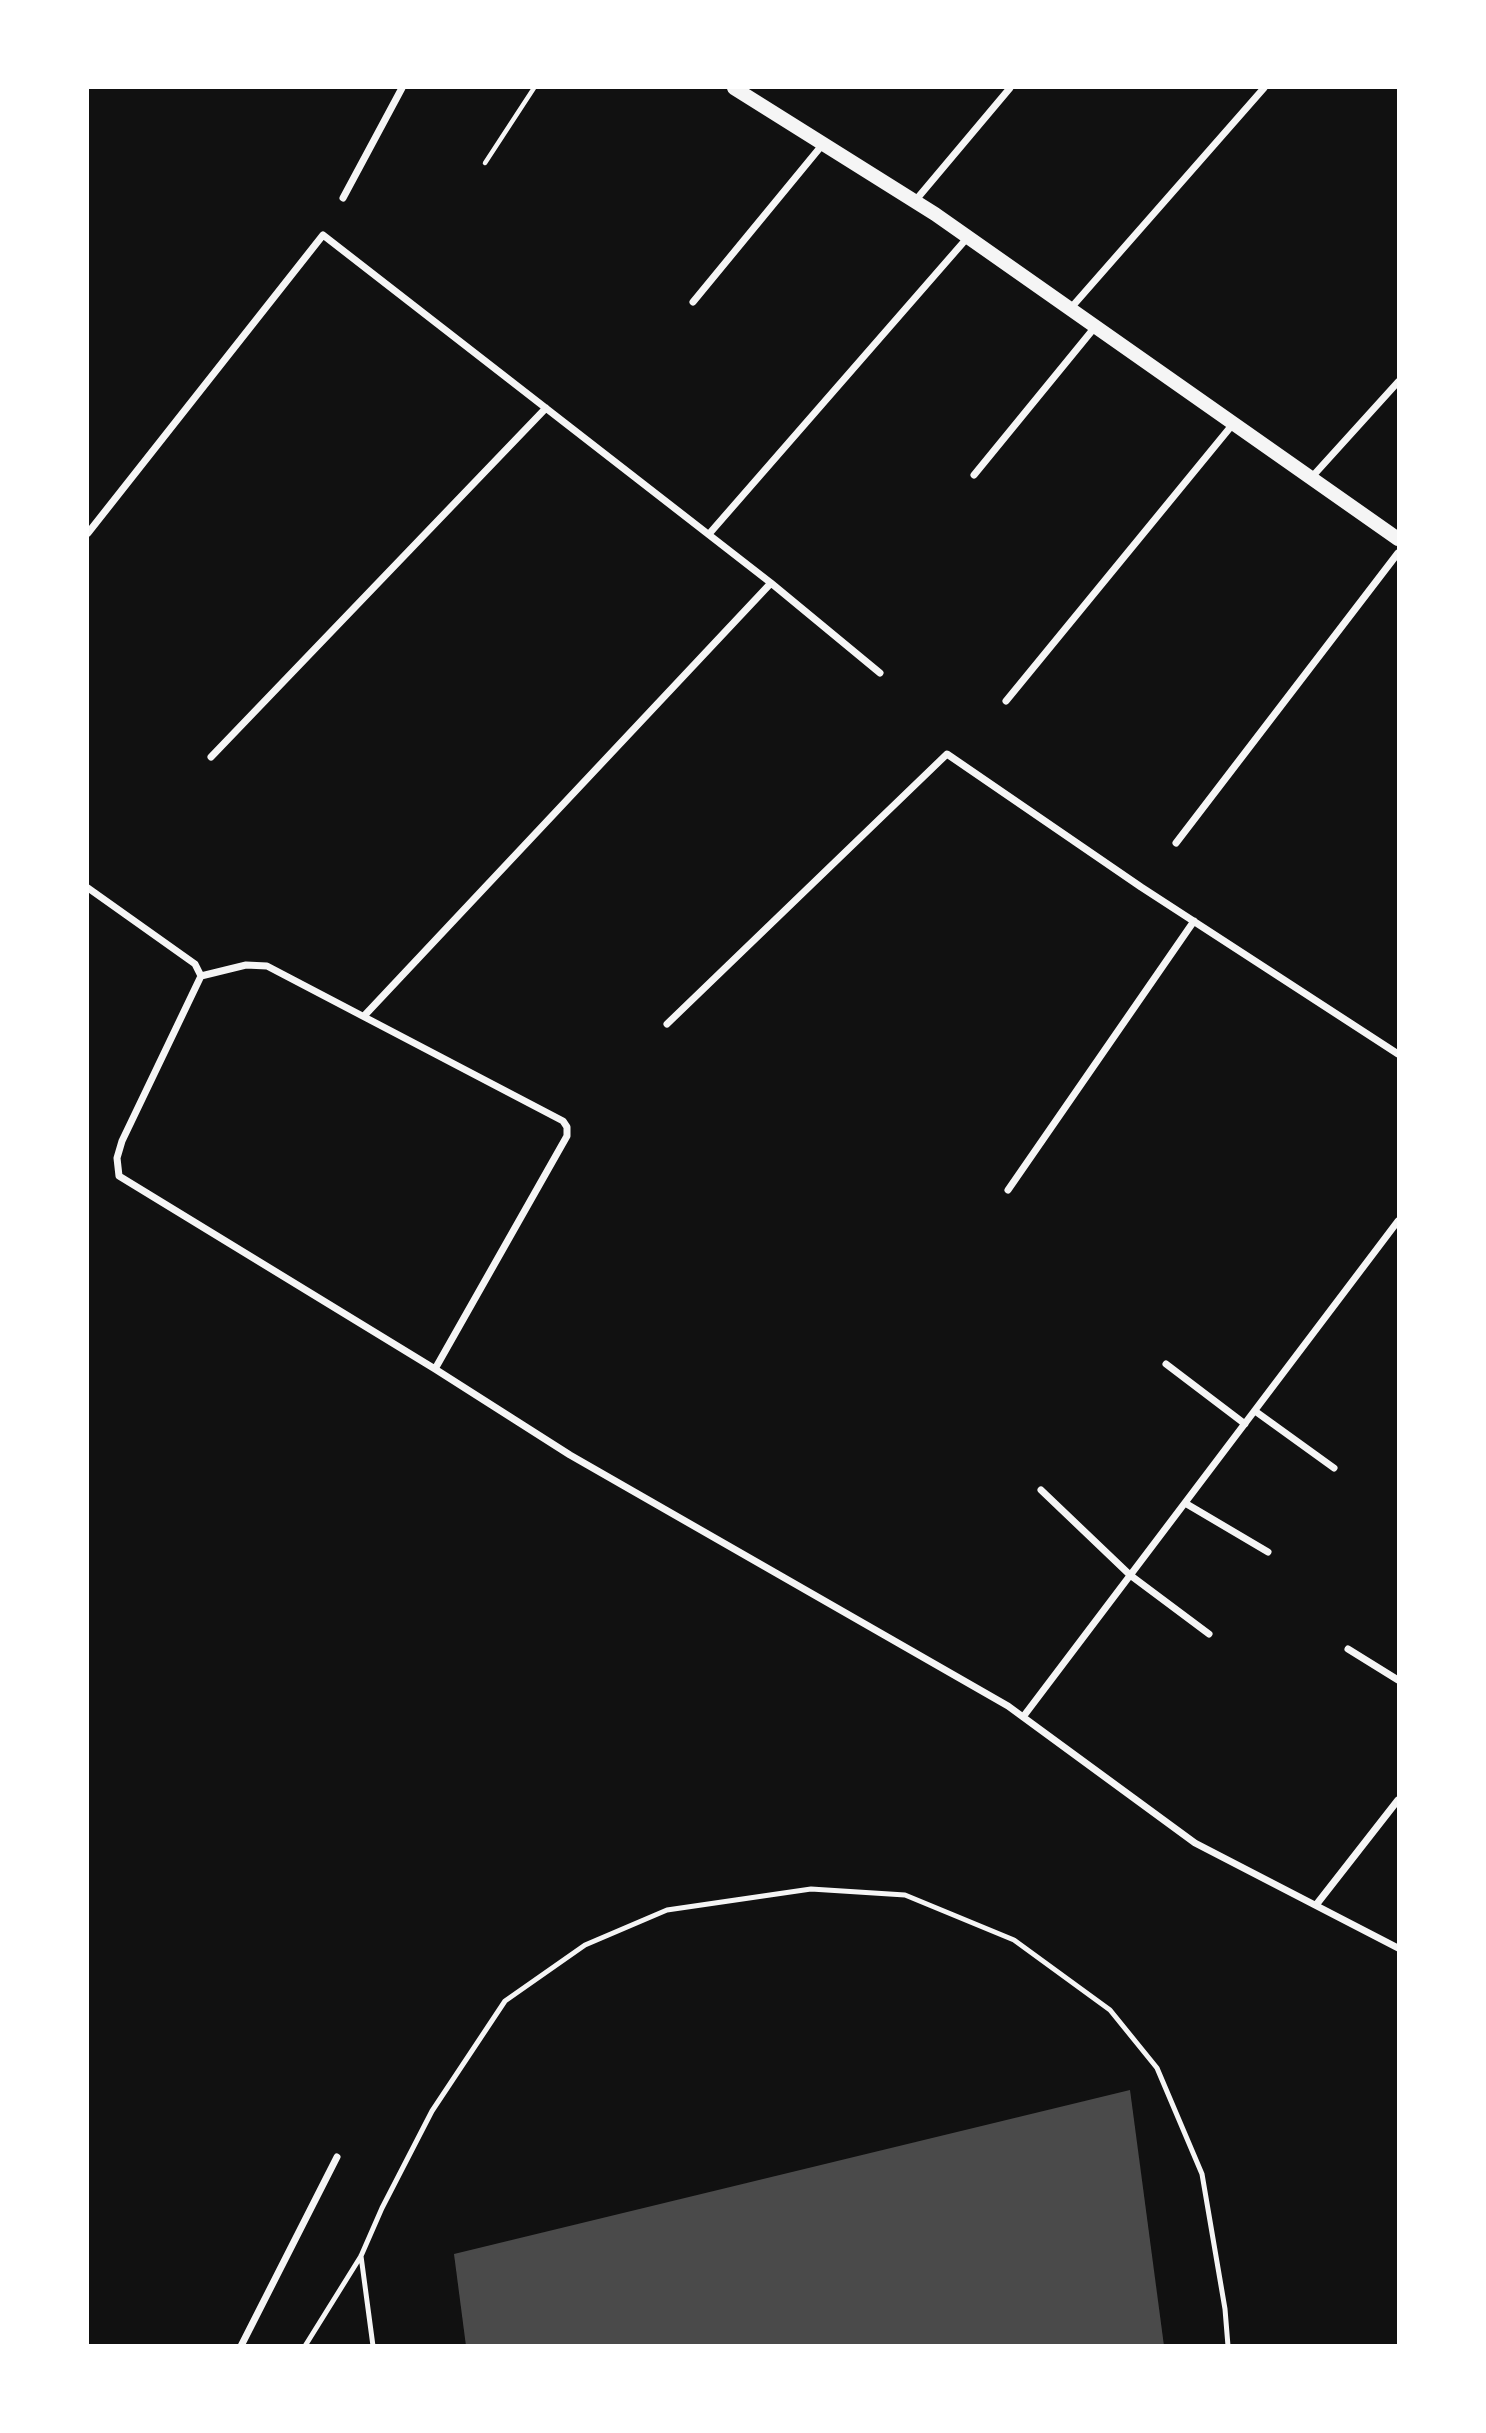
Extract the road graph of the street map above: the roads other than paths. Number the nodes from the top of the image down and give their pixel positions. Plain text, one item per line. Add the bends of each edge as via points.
1 (402, 88) edge
2 (734, 88) edge
3 (1010, 88) edge
4 (1264, 88) edge
5 (824, 144) junction
6 (343, 198) dead end
7 (915, 202) junction
8 (968, 237) junction
9 (693, 302) dead end
10 (1070, 309) junction
11 (1096, 327) junction
12 (1398, 382) edge
13 (546, 408) junction
14 (1233, 423) junction
15 (974, 475) dead end
16 (1311, 478) junction
17 (88, 533) edge
18 (709, 534) junction
19 (1398, 539) edge
20 (1398, 553) edge
21 (771, 583) junction
22 (880, 673) dead end
23 (1006, 701) dead end
24 (211, 757) dead end
25 (1176, 844) dead end
26 (88, 888) edge
27 (1194, 920) junction
28 (201, 976) junction
29 (363, 1016) junction
30 (667, 1024) dead end
31 (1398, 1054) edge
32 (1008, 1190) dead end
33 (1398, 1221) edge
34 (1166, 1364) dead end
35 (435, 1369) junction
36 (1255, 1411) junction
37 (1245, 1424) junction
38 (1334, 1468) dead end
39 (1041, 1490) dead end
40 (1185, 1503) junction
41 (1268, 1552) dead end
42 (1130, 1575) junction
43 (1209, 1634) dead end
44 (1348, 1649) dead end
45 (1398, 1680) edge
46 (1023, 1717) junction
47 (1398, 1800) edge
48 (1316, 1905) junction
49 (1398, 1948) edge
50 (337, 2157) dead end
51 (361, 2256) junction
52 (241, 2346) edge
53 (305, 2346) edge
54 (373, 2346) edge
55 (1227, 2346) edge

1 - 6 street
2 - 5 main road
3 - 7 street
4 - 10 street
5 - 7 main road
5 - 9 street
7 - 8 main road
8 - 10 main road
8 - 18 street
10 - 11 main road
11 - 14 main road
11 - 15 street
12 - 16 street
13 - 17 street via 323,235
13 - 18 street
13 - 24 street
14 - 16 main road
14 - 23 street
16 - 19 main road
18 - 21 street
20 - 25 street
21 - 22 street
21 - 29 street
26 - 28 street via 195,964
27 - 30 street via 947,754
27 - 31 street
27 - 32 street
28 - 29 street via 246,965 267,966
28 - 35 street via 122,1141 117,1158 119,1176
29 - 35 street via 563,1121 566,1127 567,1136
33 - 36 street
34 - 37 street
35 - 46 street via 570,1455
36 - 37 street
36 - 38 street
37 - 40 street
39 - 42 street
40 - 41 street
40 - 42 street
42 - 43 street
42 - 46 street
44 - 45 street
46 - 48 street via 1195,1843
47 - 48 street
48 - 49 street
50 - 52 street
51 - 53 lane
51 - 54 lane
51 - 55 lane via 432,2111 505,2001 585,1945 667,1910 811,1889 905,1895 1014,1940 1110,2010 1157,2068 1202,2174

